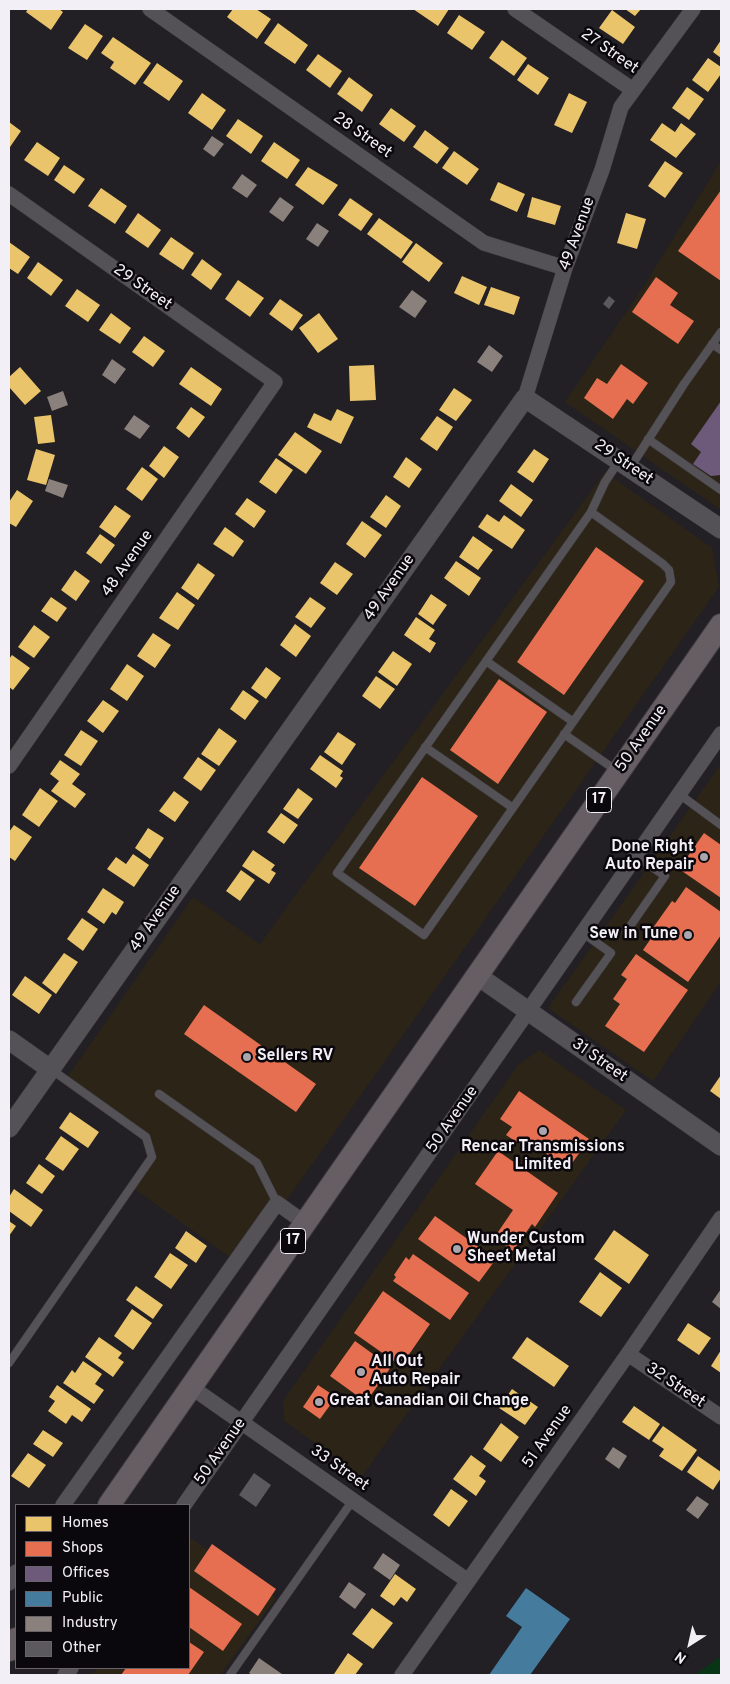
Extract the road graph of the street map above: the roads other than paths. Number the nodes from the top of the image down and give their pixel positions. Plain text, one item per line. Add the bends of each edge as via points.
1 (150, 9) edge
2 (515, 9) edge
3 (693, 9) edge
4 (633, 90) junction
5 (9, 194) edge
6 (565, 268) junction
7 (721, 332) edge
8 (712, 344) junction
9 (721, 350) edge
10 (275, 382) joint
11 (525, 398) junction
12 (648, 439) junction
13 (624, 464) junction
14 (721, 490) edge
15 (591, 512) junction
16 (721, 529) edge
17 (721, 625) edge
18 (486, 660) junction
19 (572, 721) junction
20 (564, 734) junction
21 (721, 734) edge
22 (425, 747) junction
23 (9, 766) edge
24 (619, 772) junction
25 (678, 794) junction
26 (513, 808) junction
27 (721, 825) edge
28 (636, 856) junction
29 (626, 932) dead end
30 (583, 933) junction
31 (478, 976) junction
32 (576, 1002) dead end
33 (528, 1012) junction
34 (9, 1040) edge
35 (50, 1069) junction
36 (159, 1094) dead end
37 (9, 1128) edge
38 (721, 1146) edge
39 (277, 1204) junction
40 (721, 1218) edge
41 (305, 1223) junction
42 (628, 1354) junction
43 (9, 1363) edge
44 (191, 1387) junction
45 (721, 1417) edge
46 (242, 1422) junction
47 (353, 1500) junction
48 (64, 1504) edge
49 (110, 1504) edge
50 (185, 1504) edge
51 (468, 1581) junction
52 (230, 1675) edge
53 (402, 1675) edge

1 - 6 street, 28 Street via 484,242
2 - 4 street, 27 Street
3 - 4 street, 49 Avenue
4 - 6 street, 49 Avenue via 621,107 602,170
5 - 10 street, 29 Street
6 - 11 street, 49 Avenue
7 - 8 lane
8 - 9 lane
8 - 12 lane
10 - 23 street, 48 Avenue
11 - 13 street, 29 Street
11 - 35 street, 49 Avenue
12 - 13 lane
12 - 14 lane
13 - 15 lane via 605,482
13 - 16 street, 29 Street
15 - 18 lane
15 - 19 lane via 663,564 669,570 671,582
17 - 24 main road, 50 Avenue / 17
18 - 19 lane
18 - 22 lane
19 - 20 lane
20 - 24 lane
20 - 26 lane
21 - 25 street, 50 Avenue
22 - 26 lane
22 - 26 lane via 337,873 424,935
24 - 31 main road, 50 Avenue / 17
25 - 27 lane
25 - 28 street, 50 Avenue
28 - 29 lane via 665,876
28 - 30 street, 50 Avenue
30 - 32 lane via 611,952
30 - 33 street, 50 Avenue
31 - 33 street, 31 Street
31 - 41 main road, 50 Avenue / 17
33 - 38 street, 31 Street
33 - 46 street, 50 Avenue
34 - 35 street
35 - 37 street, 49 Avenue
35 - 43 lane via 146,1137 152,1157
36 - 39 lane via 257,1163
39 - 41 street
39 - 48 street
40 - 42 street, 51 Avenue
41 - 44 main road, 50 Avenue / 17
42 - 45 street, 32 Street
42 - 51 street, 51 Avenue
44 - 46 street, 33 Street
44 - 49 main road, 50 Avenue / 17
46 - 47 street, 33 Street
46 - 50 street, 50 Avenue
47 - 51 street, 33 Street
47 - 52 lane
51 - 53 street, 51 Avenue

